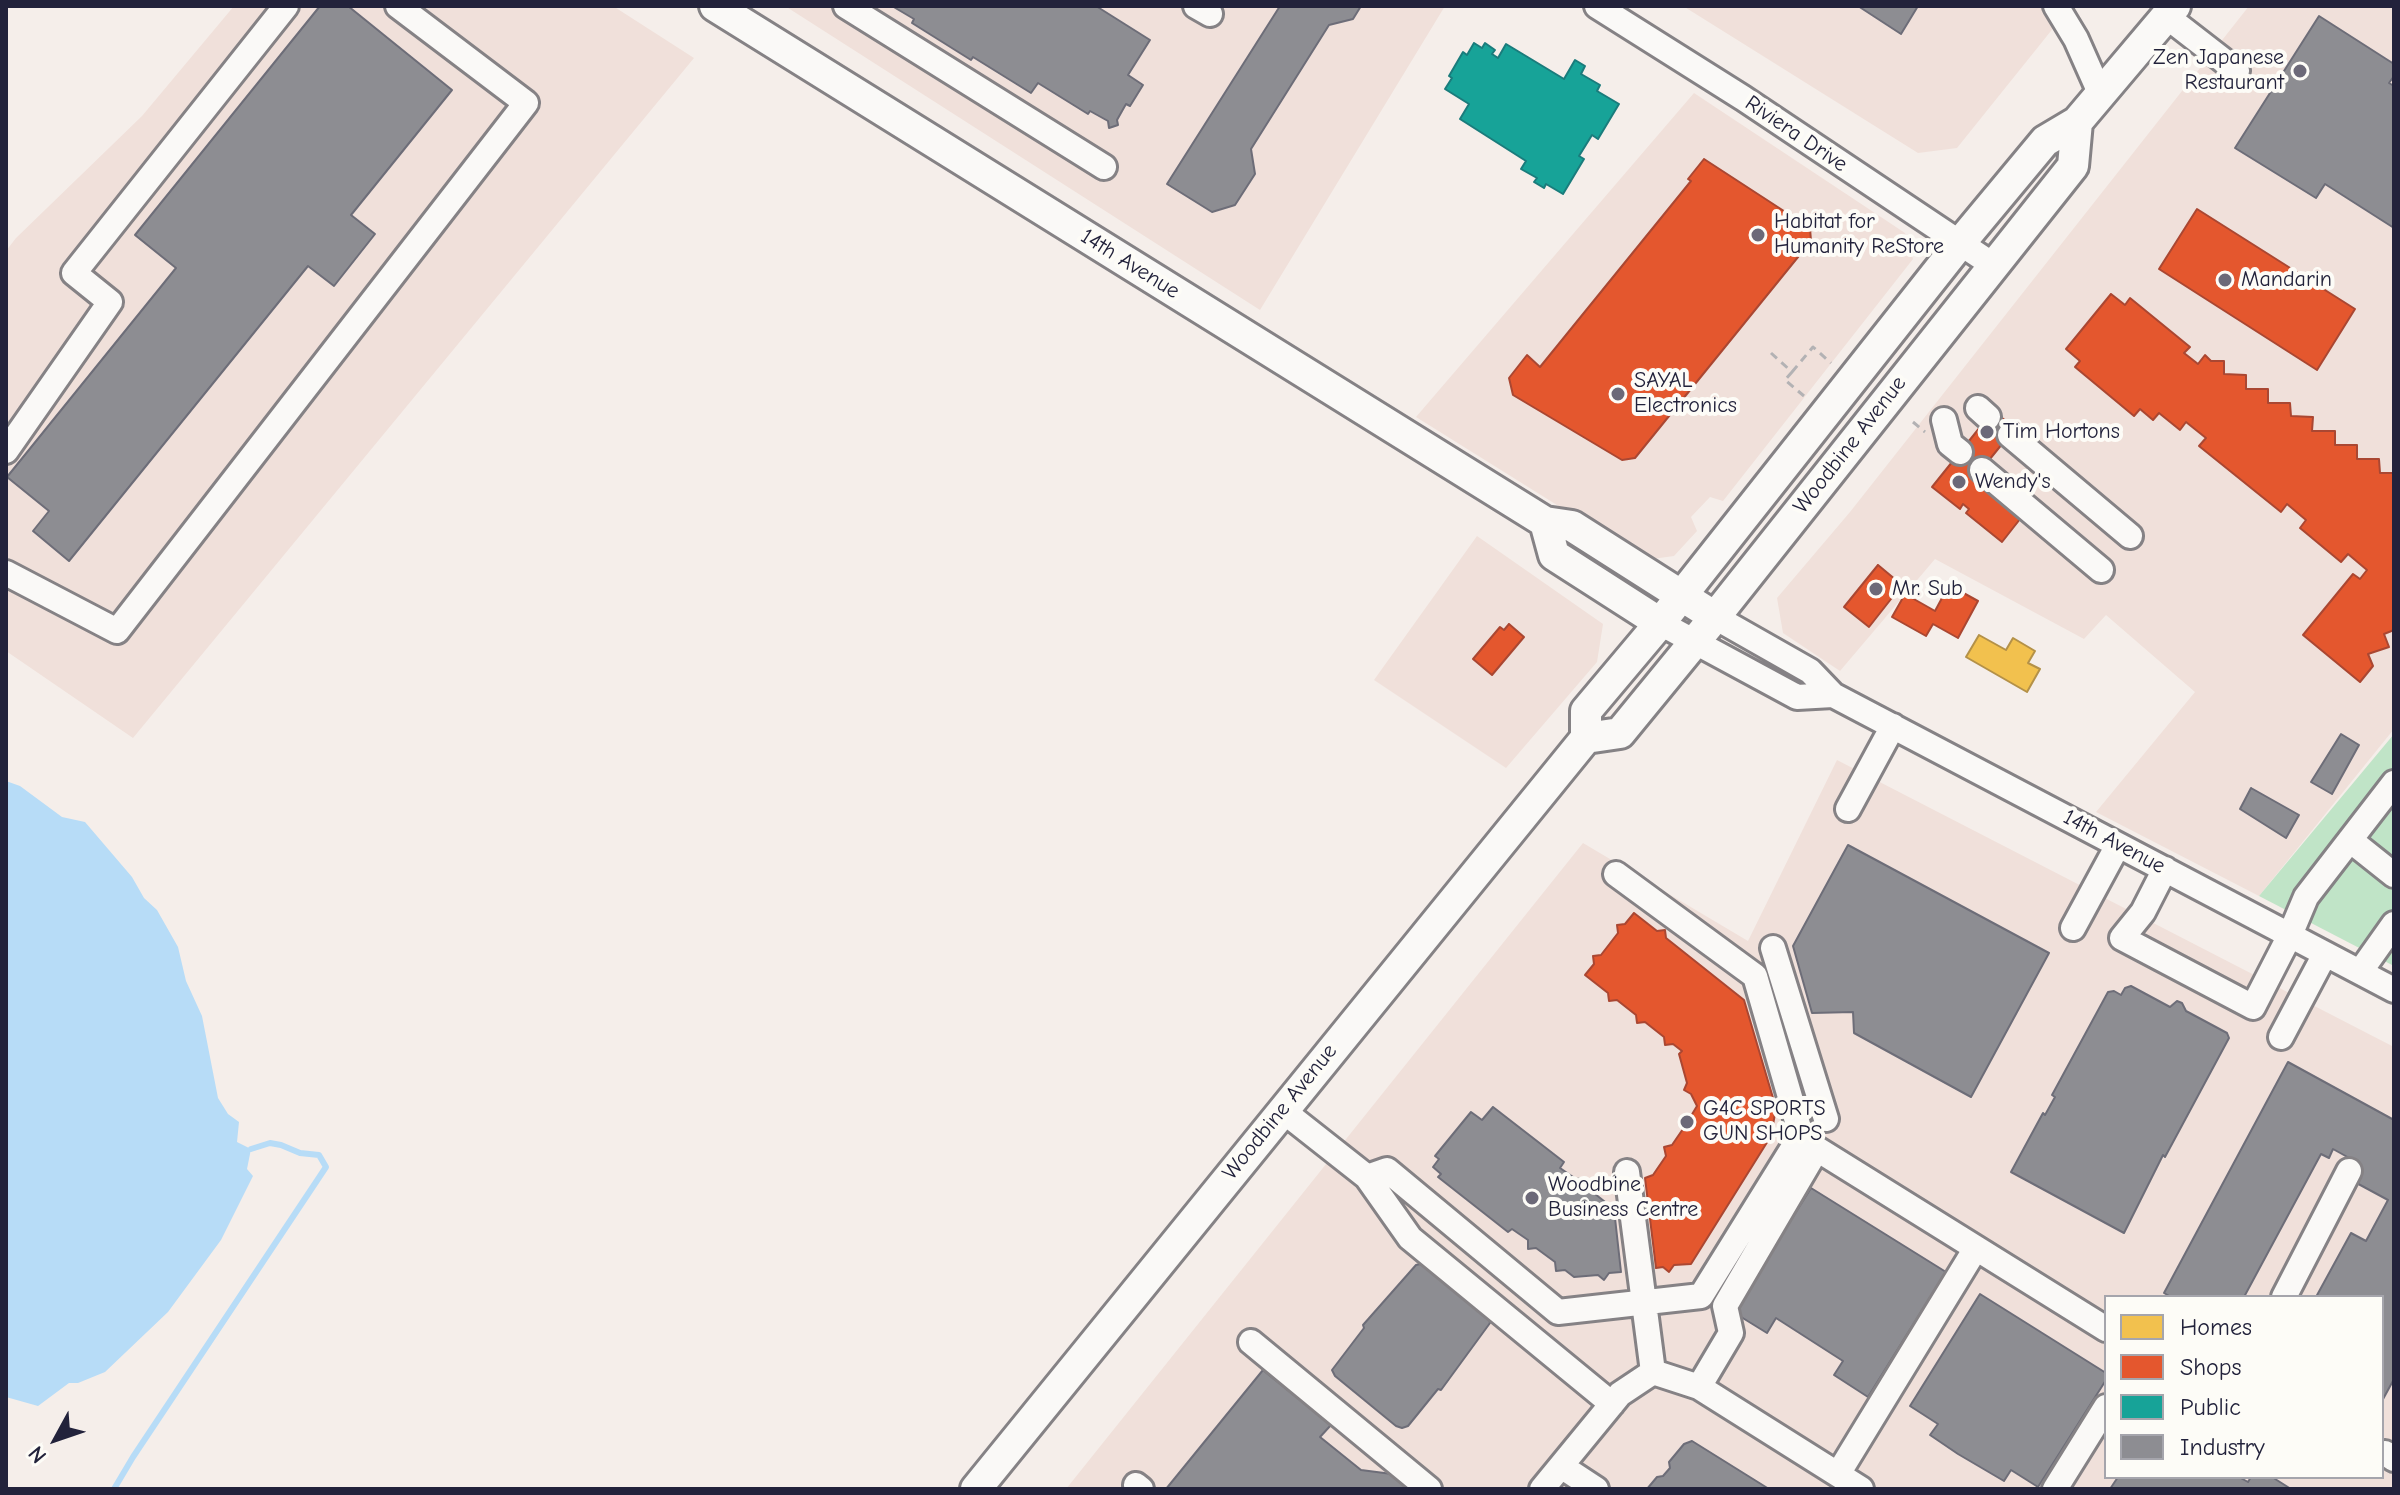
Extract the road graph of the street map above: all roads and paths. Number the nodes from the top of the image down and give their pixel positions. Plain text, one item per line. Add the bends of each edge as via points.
1 (286, 6) edge
2 (398, 6) edge
3 (715, 6) edge
4 (846, 6) edge
5 (1597, 6) edge
6 (2056, 6) edge
7 (2170, 11) edge
8 (2237, 71) dead end
9 (2100, 93) junction
10 (2077, 122) junction
11 (1104, 167) dead end
12 (1961, 242) junction
13 (1993, 265) junction
14 (1771, 353) dead end
15 (1831, 363) dead end
16 (1792, 372) junction
17 (1804, 396) dead end
18 (1944, 420) dead end
19 (2010, 435) dead end
20 (6, 451) edge
21 (1960, 452) dead end
22 (1982, 470) dead end
23 (1765, 492) junction
24 (1793, 519) junction
25 (1545, 522) junction
26 (2130, 536) dead end
27 (2101, 570) dead end
28 (6, 573) edge
29 (1682, 595) junction
30 (1715, 617) junction
31 (1660, 623) junction
32 (1694, 642) junction
33 (1833, 695) junction
34 (1893, 726) junction
35 (1586, 738) junction
36 (2394, 783) edge
37 (1848, 809) dead end
38 (2350, 840) junction
39 (2118, 845) junction
40 (2165, 869) junction
41 (1616, 874) dead end
42 (2394, 875) edge
43 (2394, 924) edge
44 (2073, 928) dead end
45 (2290, 935) junction
46 (1773, 948) dead end
47 (2325, 954) junction
48 (2360, 972) junction
49 (2394, 990) edge
50 (2281, 1037) dead end
51 (1282, 1110) junction
52 (1826, 1119) dead end
53 (2349, 1171) dead end
54 (1627, 1172) dead end
55 (1367, 1177) junction
56 (1976, 1248) junction
57 (2285, 1295) edge
58 (1644, 1303) junction
59 (2104, 1328) edge
60 (1251, 1342) dead end
61 (1653, 1372) junction
62 (1699, 1387) junction
63 (1612, 1404) junction
64 (2104, 1410) edge
65 (1561, 1466) junction
66 (1838, 1474) junction
67 (976, 1489) edge
68 (1429, 1489) edge
69 (1542, 1489) edge
70 (1596, 1489) edge
71 (1861, 1489) edge
72 (2055, 1489) edge

1 - 20 street via 74,273 110,302
2 - 28 street via 526,103 117,631
3 - 25 main road, 14th Avenue
4 - 11 street
5 - 12 street, Riviera Drive
6 - 9 street
7 - 8 street
7 - 9 main road, Woodbine Avenue
9 - 10 main road, Woodbine Avenue
10 - 12 main road, Woodbine Avenue via 2045,141
10 - 13 main road, Woodbine Avenue via 2073,166
12 - 13 street, Riviera Drive
12 - 23 main road, Woodbine Avenue
13 - 24 main road, Woodbine Avenue
14 - 16 path
15 - 16 path via 1813,347
16 - 17 path via 1785,380
18 - 21 street via 1950,444
19 - 26 street
22 - 27 street
23 - 24 main road
23 - 29 main road, Woodbine Avenue
24 - 30 main road, Woodbine Avenue
25 - 29 main road, 14th Avenue via 1572,526
25 - 31 main road, 14th Avenue via 1554,555
29 - 30 main road, 14th Avenue
29 - 31 main road, Woodbine Avenue
30 - 32 main road, Woodbine Avenue
30 - 33 street, 14th Avenue via 1810,671
31 - 32 street, 14th Avenue
31 - 35 main road, Woodbine Avenue via 1586,711
32 - 33 street, 14th Avenue via 1797,697
32 - 35 main road, Woodbine Avenue via 1620,733
33 - 34 street, 14th Avenue
34 - 37 street
34 - 39 street, 14th Avenue
35 - 51 main road, Woodbine Avenue
36 - 38 street
38 - 42 street
38 - 45 street via 2306,897
39 - 40 street, 14th Avenue
39 - 44 street
40 - 45 street, 14th Avenue
40 - 45 street via 2143,912 2122,938 2253,1007
41 - 58 street via 1755,976 1801,1135 1701,1296
43 - 48 street
45 - 47 street, 14th Avenue
46 - 52 street
47 - 48 street, 14th Avenue
47 - 50 street
48 - 49 street, 14th Avenue
51 - 55 street
51 - 67 main road, Woodbine Avenue
53 - 57 street
54 - 58 street
55 - 58 street via 1387,1170 1558,1312
55 - 63 street via 1410,1238
56 - 59 street
56 - 62 street via 1817,1149 1725,1306 1731,1333
56 - 66 street
58 - 61 street
60 - 68 street
61 - 62 street
61 - 63 street
62 - 66 street
63 - 65 street
64 - 72 street
65 - 69 street
65 - 70 street
66 - 71 street

